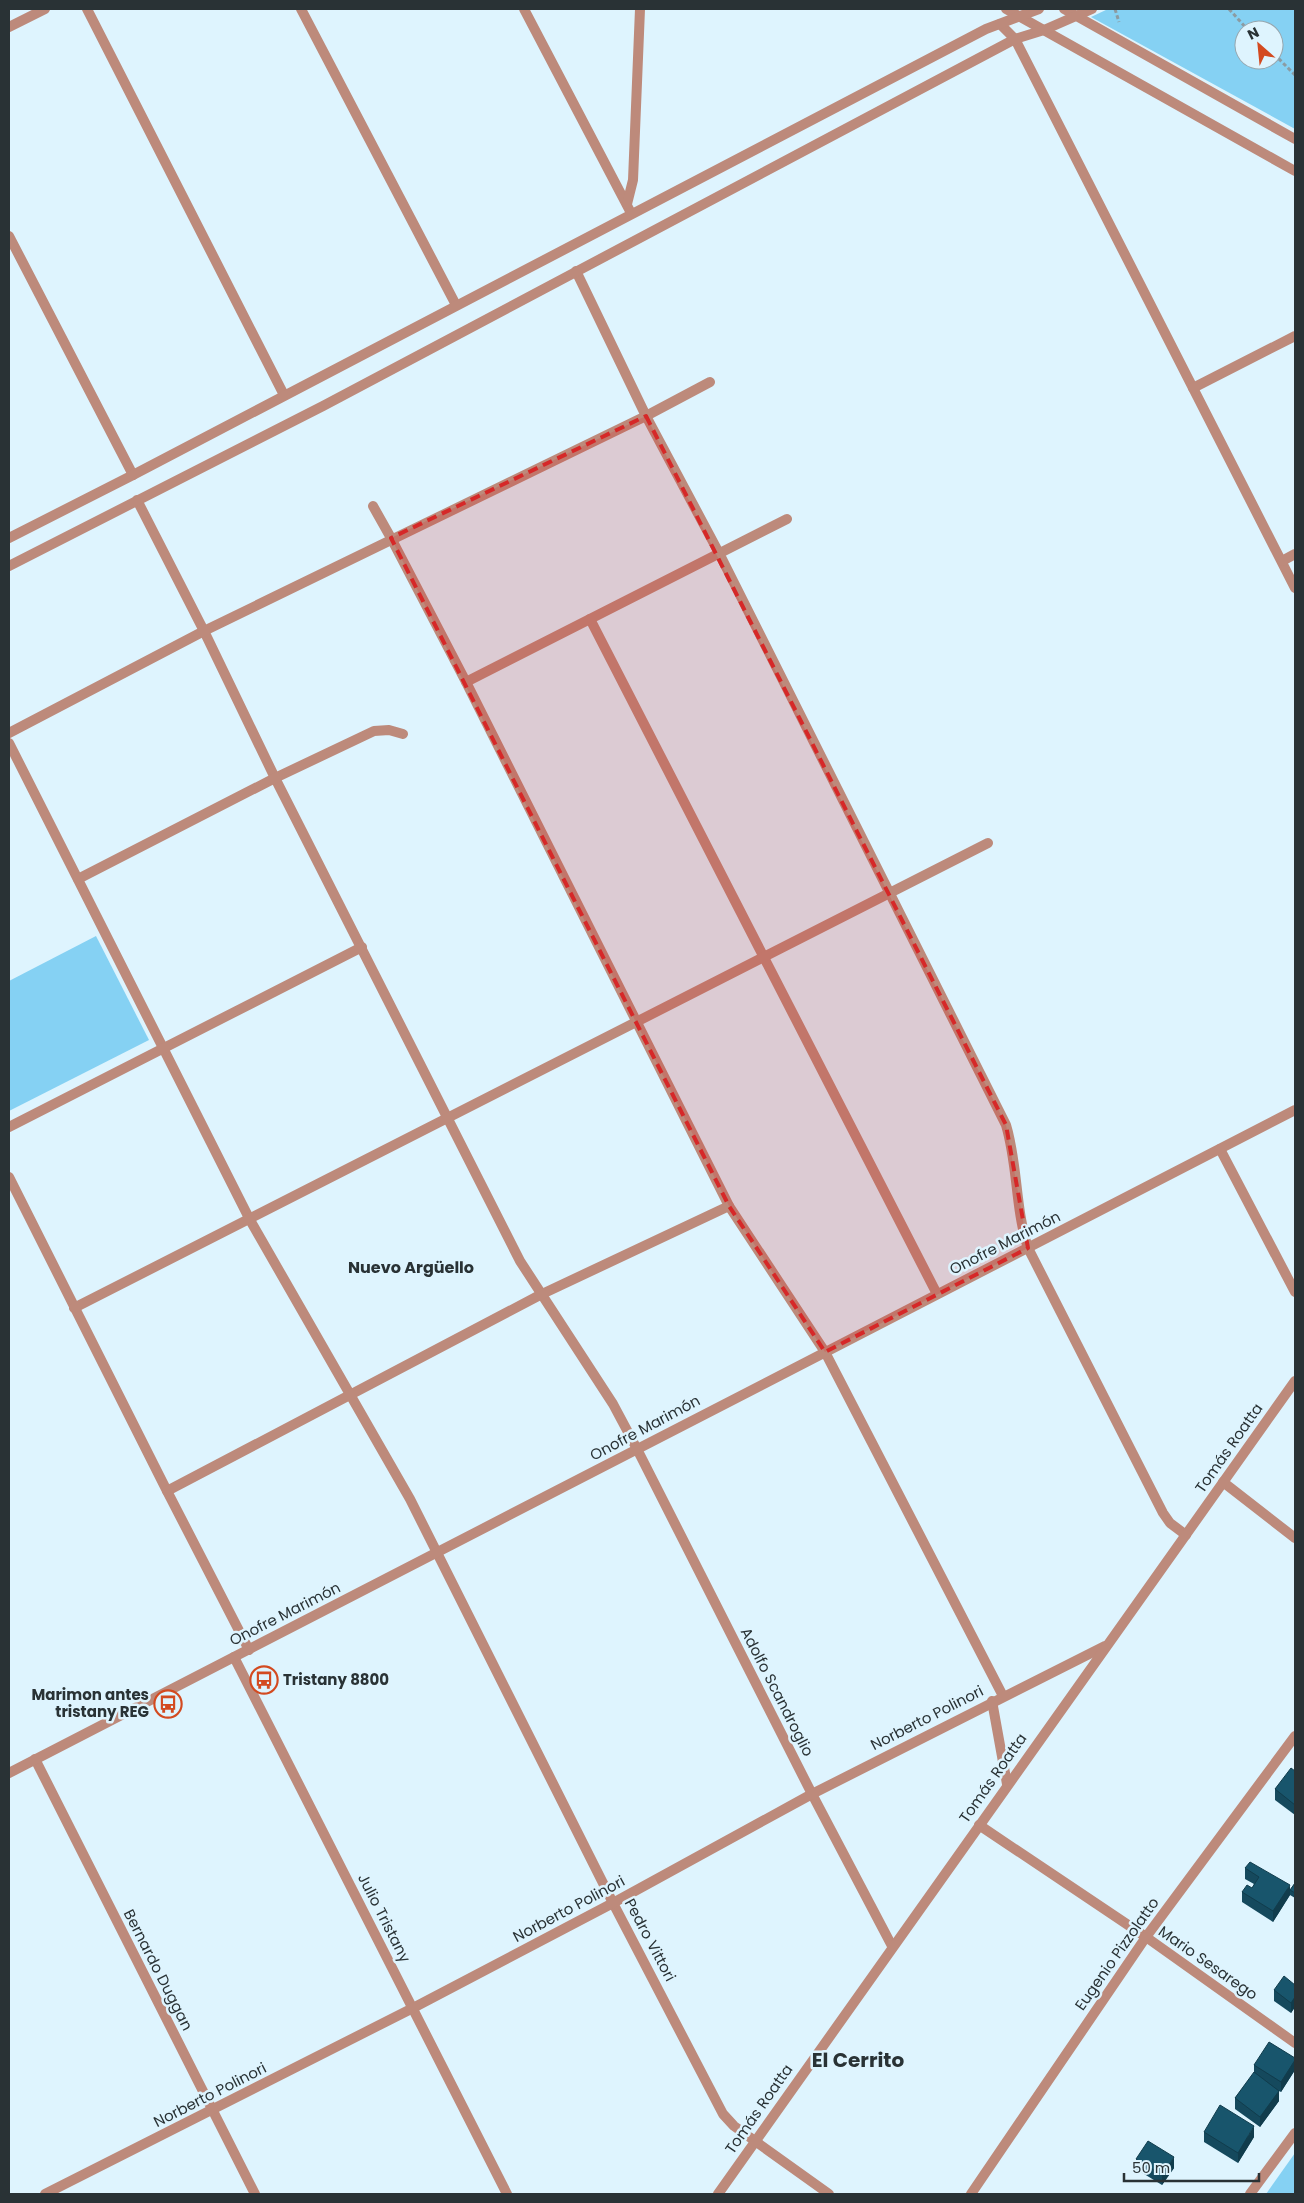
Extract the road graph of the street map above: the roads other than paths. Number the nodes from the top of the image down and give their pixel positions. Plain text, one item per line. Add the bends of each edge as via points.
1 (45, 9) edge
2 (87, 9) edge
3 (301, 9) edge
4 (524, 9) edge
5 (640, 9) edge
6 (1006, 9) edge
7 (1039, 9) edge
8 (1064, 9) edge
9 (1092, 9) edge
10 (1020, 16) junction
11 (1077, 16) junction
12 (1000, 24) junction
13 (9, 27) edge
14 (1044, 30) junction
15 (1015, 39) junction
16 (1295, 139) edge
17 (1295, 172) edge
18 (629, 209) junction
19 (9, 236) edge
20 (576, 271) junction
21 (456, 305) junction
22 (1295, 336) edge
23 (710, 382) dead end
24 (1193, 388) junction
25 (284, 395) junction
26 (646, 416) junction
27 (133, 474) junction
28 (137, 500) junction
29 (374, 506) dead end
30 (787, 519) dead end
31 (9, 538) edge
32 (391, 538) junction
33 (719, 553) junction
34 (1295, 554) edge
35 (1282, 561) junction
36 (9, 566) edge
37 (1295, 588) edge
38 (590, 619) junction
39 (204, 631) junction
40 (466, 682) junction
41 (9, 733) edge
42 (403, 734) dead end
43 (9, 743) edge
44 (275, 778) junction
45 (988, 843) dead end
46 (78, 878) junction
47 (890, 894) junction
48 (362, 947) junction
49 (765, 958) junction
50 (636, 1023) junction
51 (164, 1048) junction
52 (1295, 1110) edge
53 (449, 1118) junction
54 (9, 1127) edge
55 (1220, 1149) junction
56 (9, 1177) edge
57 (729, 1206) junction
58 (250, 1220) junction
59 (1028, 1248) junction
60 (1295, 1292) edge
61 (937, 1294) junction
62 (540, 1295) junction
63 (74, 1308) junction
64 (825, 1352) junction
65 (1295, 1380) edge
66 (350, 1396) junction
67 (637, 1449) junction
68 (1223, 1482) junction
69 (167, 1490) junction
70 (1186, 1535) junction
71 (1295, 1538) edge
72 (438, 1553) junction
73 (1105, 1646) junction
74 (249, 1650) junction
75 (234, 1657) junction
76 (1003, 1696) junction
77 (992, 1701) junction
78 (1295, 1736) edge
79 (35, 1760) junction
80 (9, 1773) edge
81 (1007, 1784) junction
82 (812, 1794) junction
83 (978, 1825) junction
84 (613, 1903) junction
85 (1146, 1937) junction
86 (892, 1946) junction
87 (413, 2008) junction
88 (1295, 2043) edge
89 (213, 2110) junction
90 (1295, 2133) edge
91 (754, 2141) junction
92 (45, 2194) edge
93 (255, 2194) edge
94 (506, 2194) edge
95 (718, 2194) edge
96 (829, 2194) edge
97 (971, 2194) edge
98 (1250, 2194) edge

1 - 13 street
2 - 25 street
3 - 21 street
4 - 18 street
5 - 18 street
6 - 10 street
7 - 10 street
8 - 11 street
9 - 11 street
10 - 12 street
10 - 14 street
11 - 14 street
11 - 16 street
12 - 15 street
12 - 18 street
14 - 15 street
14 - 17 street
15 - 20 street
15 - 24 street
18 - 21 street
19 - 27 street
20 - 26 street
20 - 28 street via 323,406
21 - 25 street
22 - 24 street
23 - 26 street
24 - 35 street
25 - 27 street
26 - 32 street
26 - 33 street
27 - 31 street
28 - 36 street
28 - 39 street, Adolfo Scandroglio
29 - 32 street
30 - 33 street
32 - 39 street
32 - 40 street
33 - 38 street
33 - 47 street
34 - 35 street
35 - 37 street
38 - 40 street
38 - 49 street
39 - 41 street
39 - 44 street, Adolfo Scandroglio
40 - 50 street
42 - 44 street via 389,730 374,731
43 - 46 street, Pedro Vittori
44 - 46 street
44 - 48 street, Adolfo Scandroglio
45 - 47 street
46 - 51 street, Pedro Vittori
47 - 49 street
47 - 59 street via 1006,1125 1013,1148
48 - 51 street
48 - 53 street, Adolfo Scandroglio
49 - 50 street
49 - 61 street
50 - 53 street
50 - 57 street
51 - 54 street
51 - 58 street, Pedro Vittori
52 - 55 street, Onofre Marimón
53 - 58 street
53 - 62 street, Adolfo Scandroglio
55 - 59 street, Onofre Marimón
55 - 60 street
56 - 63 street
57 - 62 street
57 - 64 street
58 - 63 street
58 - 66 street, Pedro Vittori
59 - 61 street, Onofre Marimón
59 - 70 street via 1163,1513
61 - 64 street, Onofre Marimón
62 - 66 street
62 - 67 street, Adolfo Scandroglio via 613,1404
63 - 69 street
64 - 67 street, Onofre Marimón
64 - 76 street
65 - 68 street, Tomás Roatta
66 - 69 street
66 - 72 street, Pedro Vittori
67 - 72 street, Onofre Marimón
67 - 82 street, Adolfo Scandroglio
68 - 70 street, Tomás Roatta
68 - 71 street
69 - 74 street
70 - 73 street, Tomás Roatta
72 - 74 street, Onofre Marimón
72 - 84 street, Pedro Vittori
73 - 76 street, Norberto Polinori
73 - 81 street, Tomás Roatta
74 - 75 street, Onofre Marimón
75 - 79 street, Onofre Marimón
75 - 87 street, Julio Tristany
76 - 77 street, Norberto Polinori
77 - 81 street
77 - 82 street, Norberto Polinori
78 - 85 street, Eugenio Pizzolatto
79 - 80 street, Onofre Marimón
79 - 89 street, Bernardo Duggan
81 - 83 street, Tomás Roatta
82 - 84 street, Norberto Polinori
82 - 86 street, Adolfo Scandroglio
83 - 85 street, Mario Sesarego
83 - 86 street, Tomás Roatta
84 - 87 street, Norberto Polinori
84 - 91 street, Pedro Vittori via 723,2114
85 - 88 street, Mario Sesarego
85 - 97 street, Eugenio Pizzolatto
86 - 91 street, Tomás Roatta
87 - 89 street, Norberto Polinori
87 - 94 street, Julio Tristany
89 - 92 street, Norberto Polinori
89 - 93 street, Bernardo Duggan
90 - 98 street
91 - 95 street, Tomás Roatta
91 - 96 street, Pedro Vittori

